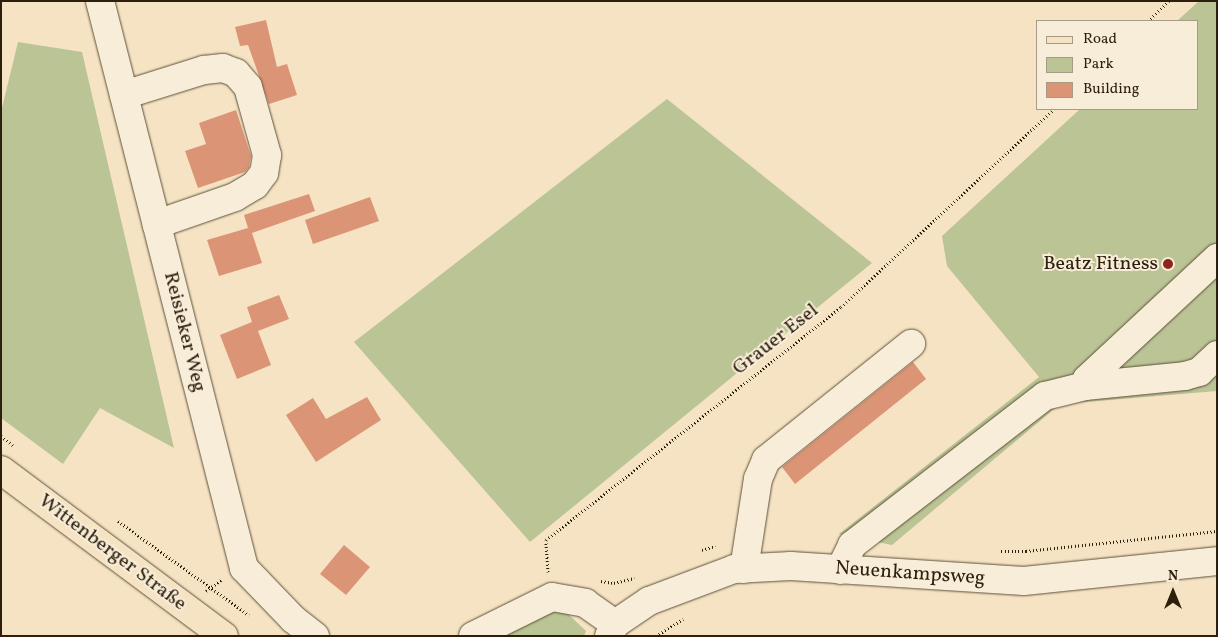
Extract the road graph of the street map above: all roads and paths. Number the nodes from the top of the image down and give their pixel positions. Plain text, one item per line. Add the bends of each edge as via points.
1 (100, 1) edge
2 (1169, 1) edge
3 (1149, 20) edge
4 (124, 95) junction
5 (1053, 110) edge
6 (157, 224) junction
7 (1217, 258) edge
8 (911, 344) dead end
9 (1217, 356) edge
10 (1085, 386) junction
11 (1, 436) edge
12 (16, 447) dead end
13 (1, 470) edge
14 (114, 518) dead end
15 (1217, 561) edge
16 (744, 569) junction
17 (840, 570) junction
18 (552, 597) junction
19 (256, 619) dead end
20 (612, 630) edge
21 (224, 636) edge
22 (315, 636) edge
23 (473, 636) edge

1 - 4 street, Reisieker Weg
2 - 3 path
4 - 6 street, Reisieker Weg
4 - 6 street via 204,70 223,68 236,73 248,87 267,155 264,173 255,185 235,197
5 - 18 path, Grauer Esel via 841,307 546,540
6 - 22 street, Reisieker Weg via 244,568 293,619
7 - 10 street via 1087,379
8 - 16 street via 766,460 758,479
9 - 10 street via 1199,372 1185,376
10 - 17 street via 1045,396 852,546
11 - 12 path
13 - 21 main road, Wittenberger Straße
14 - 19 path
15 - 17 street, Neuenkampsweg via 1024,582
16 - 17 street, Neuenkampsweg via 791,566
16 - 20 street, Neuenkampsweg via 691,583 649,600
18 - 20 street via 585,603
18 - 23 street

